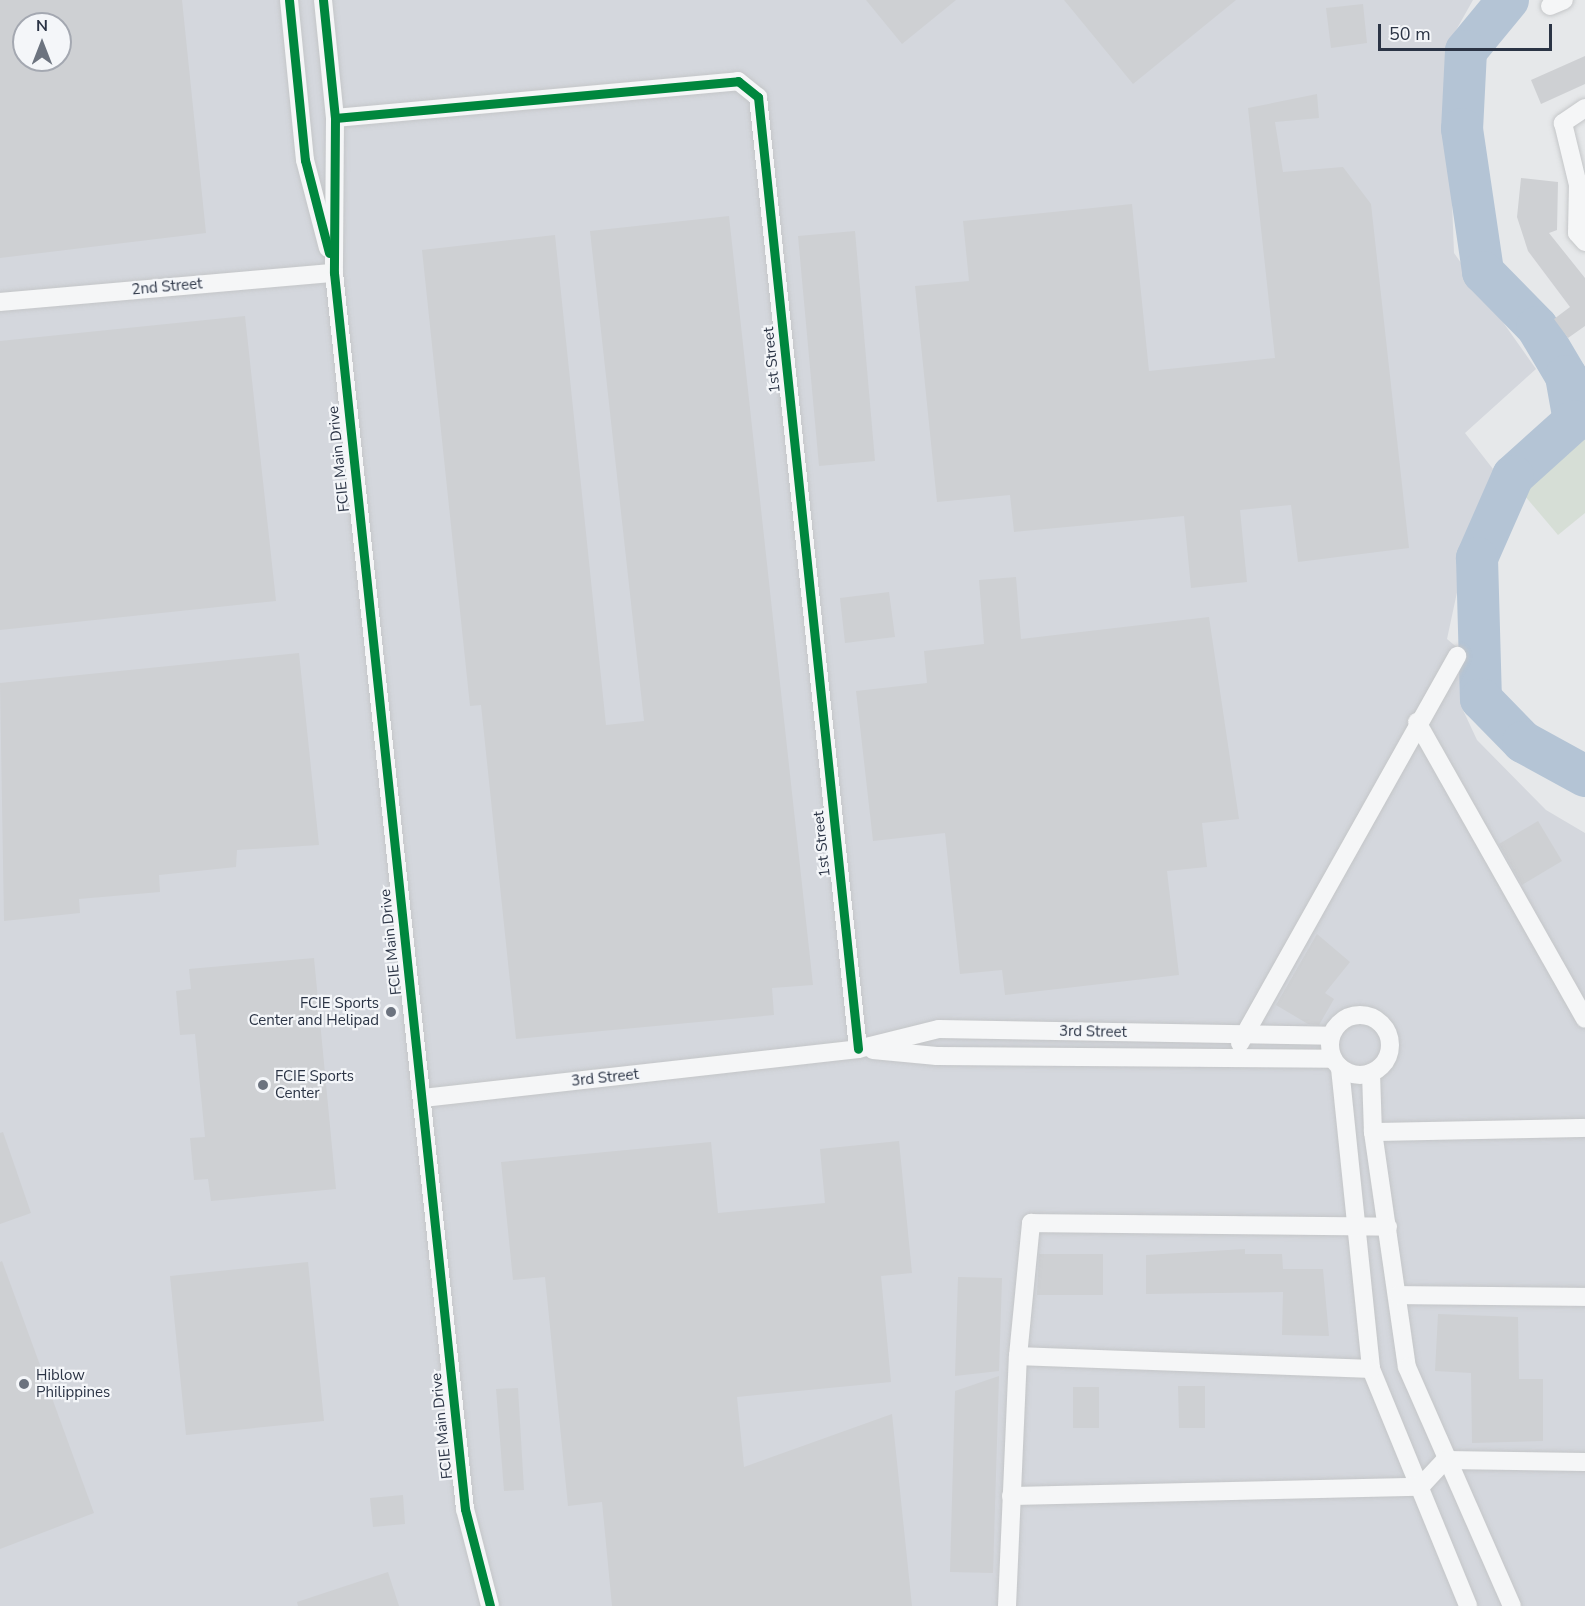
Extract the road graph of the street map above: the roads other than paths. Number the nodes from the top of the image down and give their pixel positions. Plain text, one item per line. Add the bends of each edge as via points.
1 (289, 0) edge
2 (323, 0) edge
3 (1585, 108) edge
4 (335, 118) junction
5 (1585, 242) edge
6 (334, 273) junction
7 (0, 302) edge
8 (1457, 656) dead end
9 (1417, 722) junction
10 (1585, 1019) edge
11 (1240, 1034) junction
12 (1331, 1036) junction
13 (858, 1049) junction
14 (1239, 1057) junction
15 (1337, 1063) junction
16 (1371, 1073) junction
17 (423, 1098) junction
18 (1585, 1128) edge
19 (1373, 1132) junction
20 (1388, 1227) junction
21 (1355, 1229) junction
22 (1398, 1295) junction
23 (1585, 1297) edge
24 (1018, 1356) junction
25 (1371, 1369) junction
26 (1445, 1460) junction
27 (1585, 1461) edge
28 (1420, 1487) junction
29 (1011, 1496) junction
30 (490, 1606) edge
31 (1007, 1606) edge
32 (1468, 1606) edge
33 (1512, 1606) edge

1 - 6 street, FCIE Main Drive via 305,159
2 - 4 street, FCIE Main Drive
3 - 5 street via 1563,123 1578,185 1578,233
4 - 6 street, FCIE Main Drive
4 - 13 street, 1st Street via 738,81 758,97
6 - 7 street, 2nd Street
6 - 17 street, FCIE Main Drive
8 - 9 street
9 - 10 street
9 - 11 street
11 - 12 street, 3rd Street
11 - 13 street, 3rd Street via 939,1029
11 - 14 street
12 - 15 street
12 - 16 street via 1337,1025 1357,1015 1383,1025 1389,1052
13 - 14 street, 3rd Street via 937,1056
13 - 17 street, 3rd Street
14 - 15 street, 3rd Street
15 - 16 street
15 - 21 street
16 - 19 street
17 - 30 street, FCIE Main Drive via 465,1509
18 - 19 street
19 - 20 street
20 - 21 street
20 - 22 street
21 - 24 street via 1037,1220 1028,1228
21 - 25 street
22 - 23 street
22 - 26 street via 1407,1367
24 - 25 street
24 - 29 street
25 - 28 street
26 - 27 street
26 - 28 street
26 - 33 street
28 - 29 street
28 - 32 street
29 - 31 street

